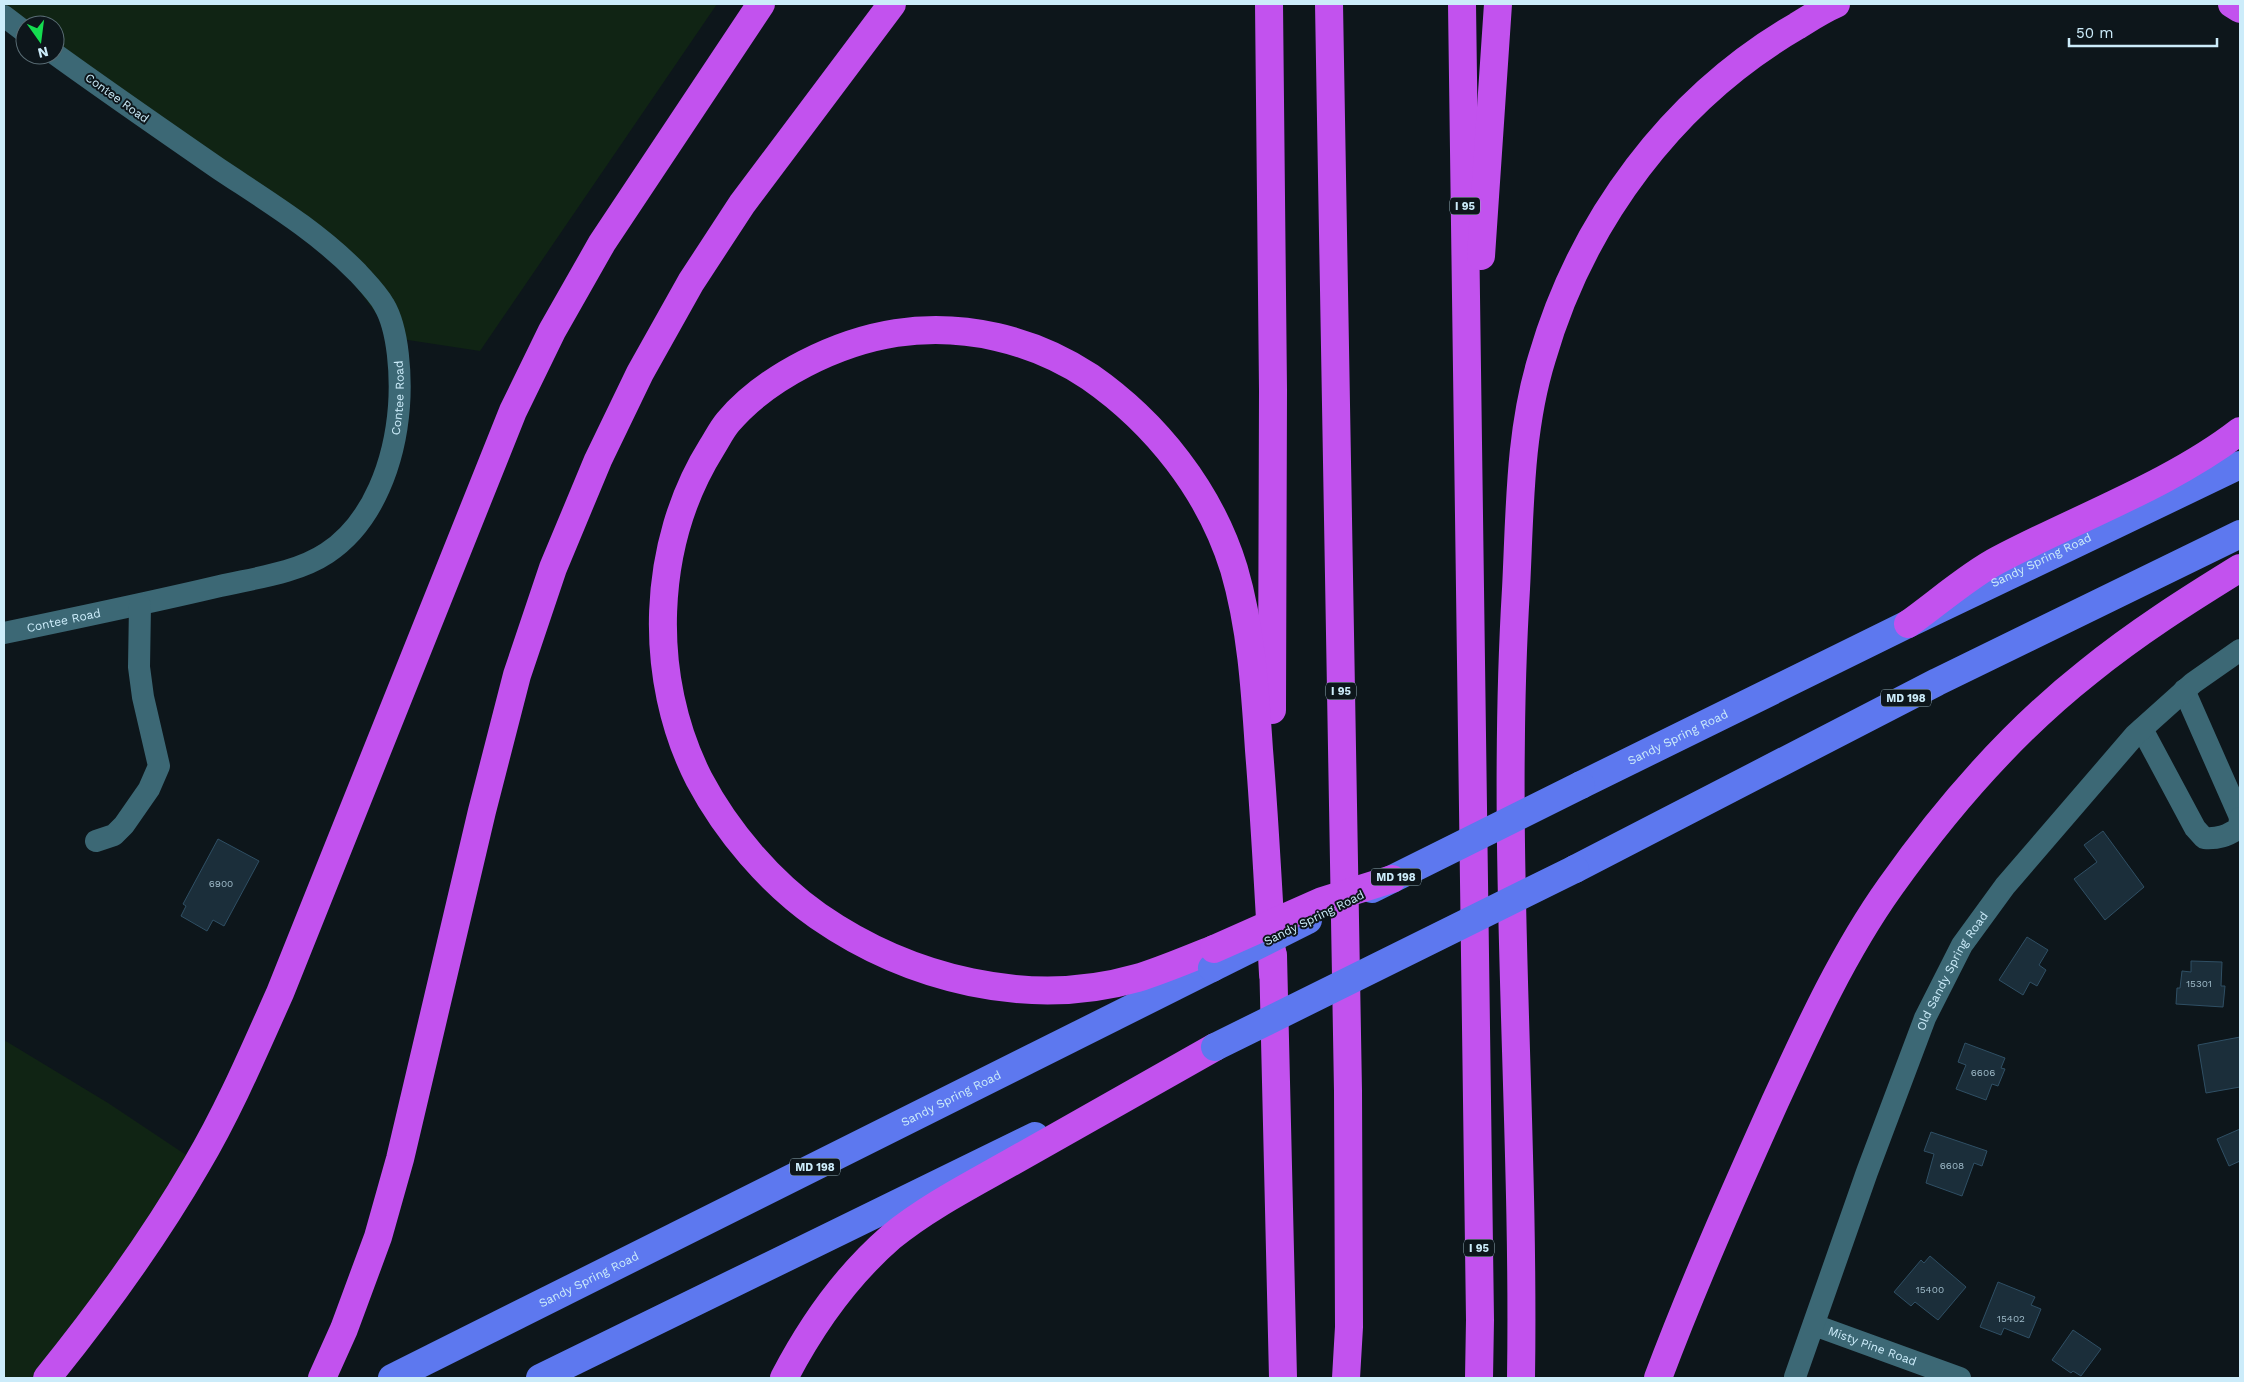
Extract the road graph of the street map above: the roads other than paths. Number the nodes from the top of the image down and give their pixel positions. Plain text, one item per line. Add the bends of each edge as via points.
1 (761, 4) edge
2 (892, 4) edge
3 (1268, 4) edge
4 (1329, 4) edge
5 (1462, 4) edge
6 (1498, 4) edge
7 (1836, 4) edge
8 (2232, 4) edge
9 (2240, 9) edge
10 (4, 16) edge
11 (15, 24) edge
12 (65, 61) edge
13 (1468, 409) junction
14 (2240, 431) edge
15 (2240, 465) edge
16 (2240, 534) edge
17 (2240, 568) edge
18 (140, 605) junction
19 (1908, 624) junction
20 (4, 633) edge
21 (2240, 650) edge
22 (2184, 690) junction
23 (2142, 729) junction
24 (2240, 817) edge
25 (96, 842) dead end
26 (1392, 879) joint
27 (1213, 959) junction
28 (1273, 974) junction
29 (1215, 1047) junction
30 (1277, 1165) junction
31 (1814, 1325) junction
32 (1795, 1377) edge
33 (47, 1378) edge
34 (322, 1378) edge
35 (392, 1378) edge
36 (540, 1378) edge
37 (784, 1378) edge
38 (1271, 1378) edge
39 (1283, 1378) edge
40 (1346, 1378) edge
41 (1479, 1378) edge
42 (1521, 1378) edge
43 (1658, 1378) edge
44 (1960, 1378) edge

1 - 33 highway via 602,243 552,331 512,411 280,993 246,1070 202,1154 147,1245 93,1322
2 - 34 highway via 742,204 691,282 640,373 598,460 553,568 517,675 383,1220 344,1329
3 - 28 highway via 1273,390
4 - 40 highway, I 95 via 1348,1091 1349,1327
5 - 13 highway, I 95
6 - 13 highway via 1488,176
7 - 42 highway via 1767,43 1711,86 1625,183 1589,242 1541,358 1529,413 1514,618 1509,752 1512,960 1523,1268
8 - 9 highway
10 - 11 street
12 - 18 street, Contee Road via 316,234 359,274 385,306 395,338 401,376 392,458 356,528 327,554 292,569
13 - 41 highway, I 95
14 - 19 highway via 2223,445 2154,483 1996,561
15 - 19 main road, Sandy Spring Road / MD 198
16 - 29 main road, MD 198, bridge via 1937,682 1575,869
17 - 43 highway via 2157,620 2087,672 2033,720 1937,824 1889,888 1845,960 1803,1041 1686,1303
18 - 20 street, Contee Road
18 - 25 street via 139,667 159,766 149,789 124,825 114,835
19 - 26 main road, Sandy Spring Road / MD 198, bridge
21 - 22 street, Old Sandy Spring Road
22 - 23 street, Old Sandy Spring Road
22 - 24 street
23 - 24 street via 2195,828 2204,838 2229,835 2239,828
23 - 31 street, Old Sandy Spring Road via 2005,886 1953,961 1925,1018
26 - 27 highway, bridge via 1322,900
27 - 28 highway via 1089,987 1031,991 967,982 913,967 850,938 799,902 762,867 728,825 699,778 681,731 666,676 663,630 667,569 678,516 701,464 728,422 768,387 813,358 871,337 927,328 976,332 1029,346 1074,366 1114,394 1152,430 1185,470 1208,508 1233,566 1247,624
27 - 35 main road, Sandy Spring Road / MD 198
28 - 30 highway
29 - 36 main road, MD 198
29 - 37 highway via 928,1210 892,1237 833,1299 807,1336
30 - 38 highway
30 - 39 highway
31 - 32 street, Old Sandy Spring Road
31 - 44 street, Misty Pine Road

